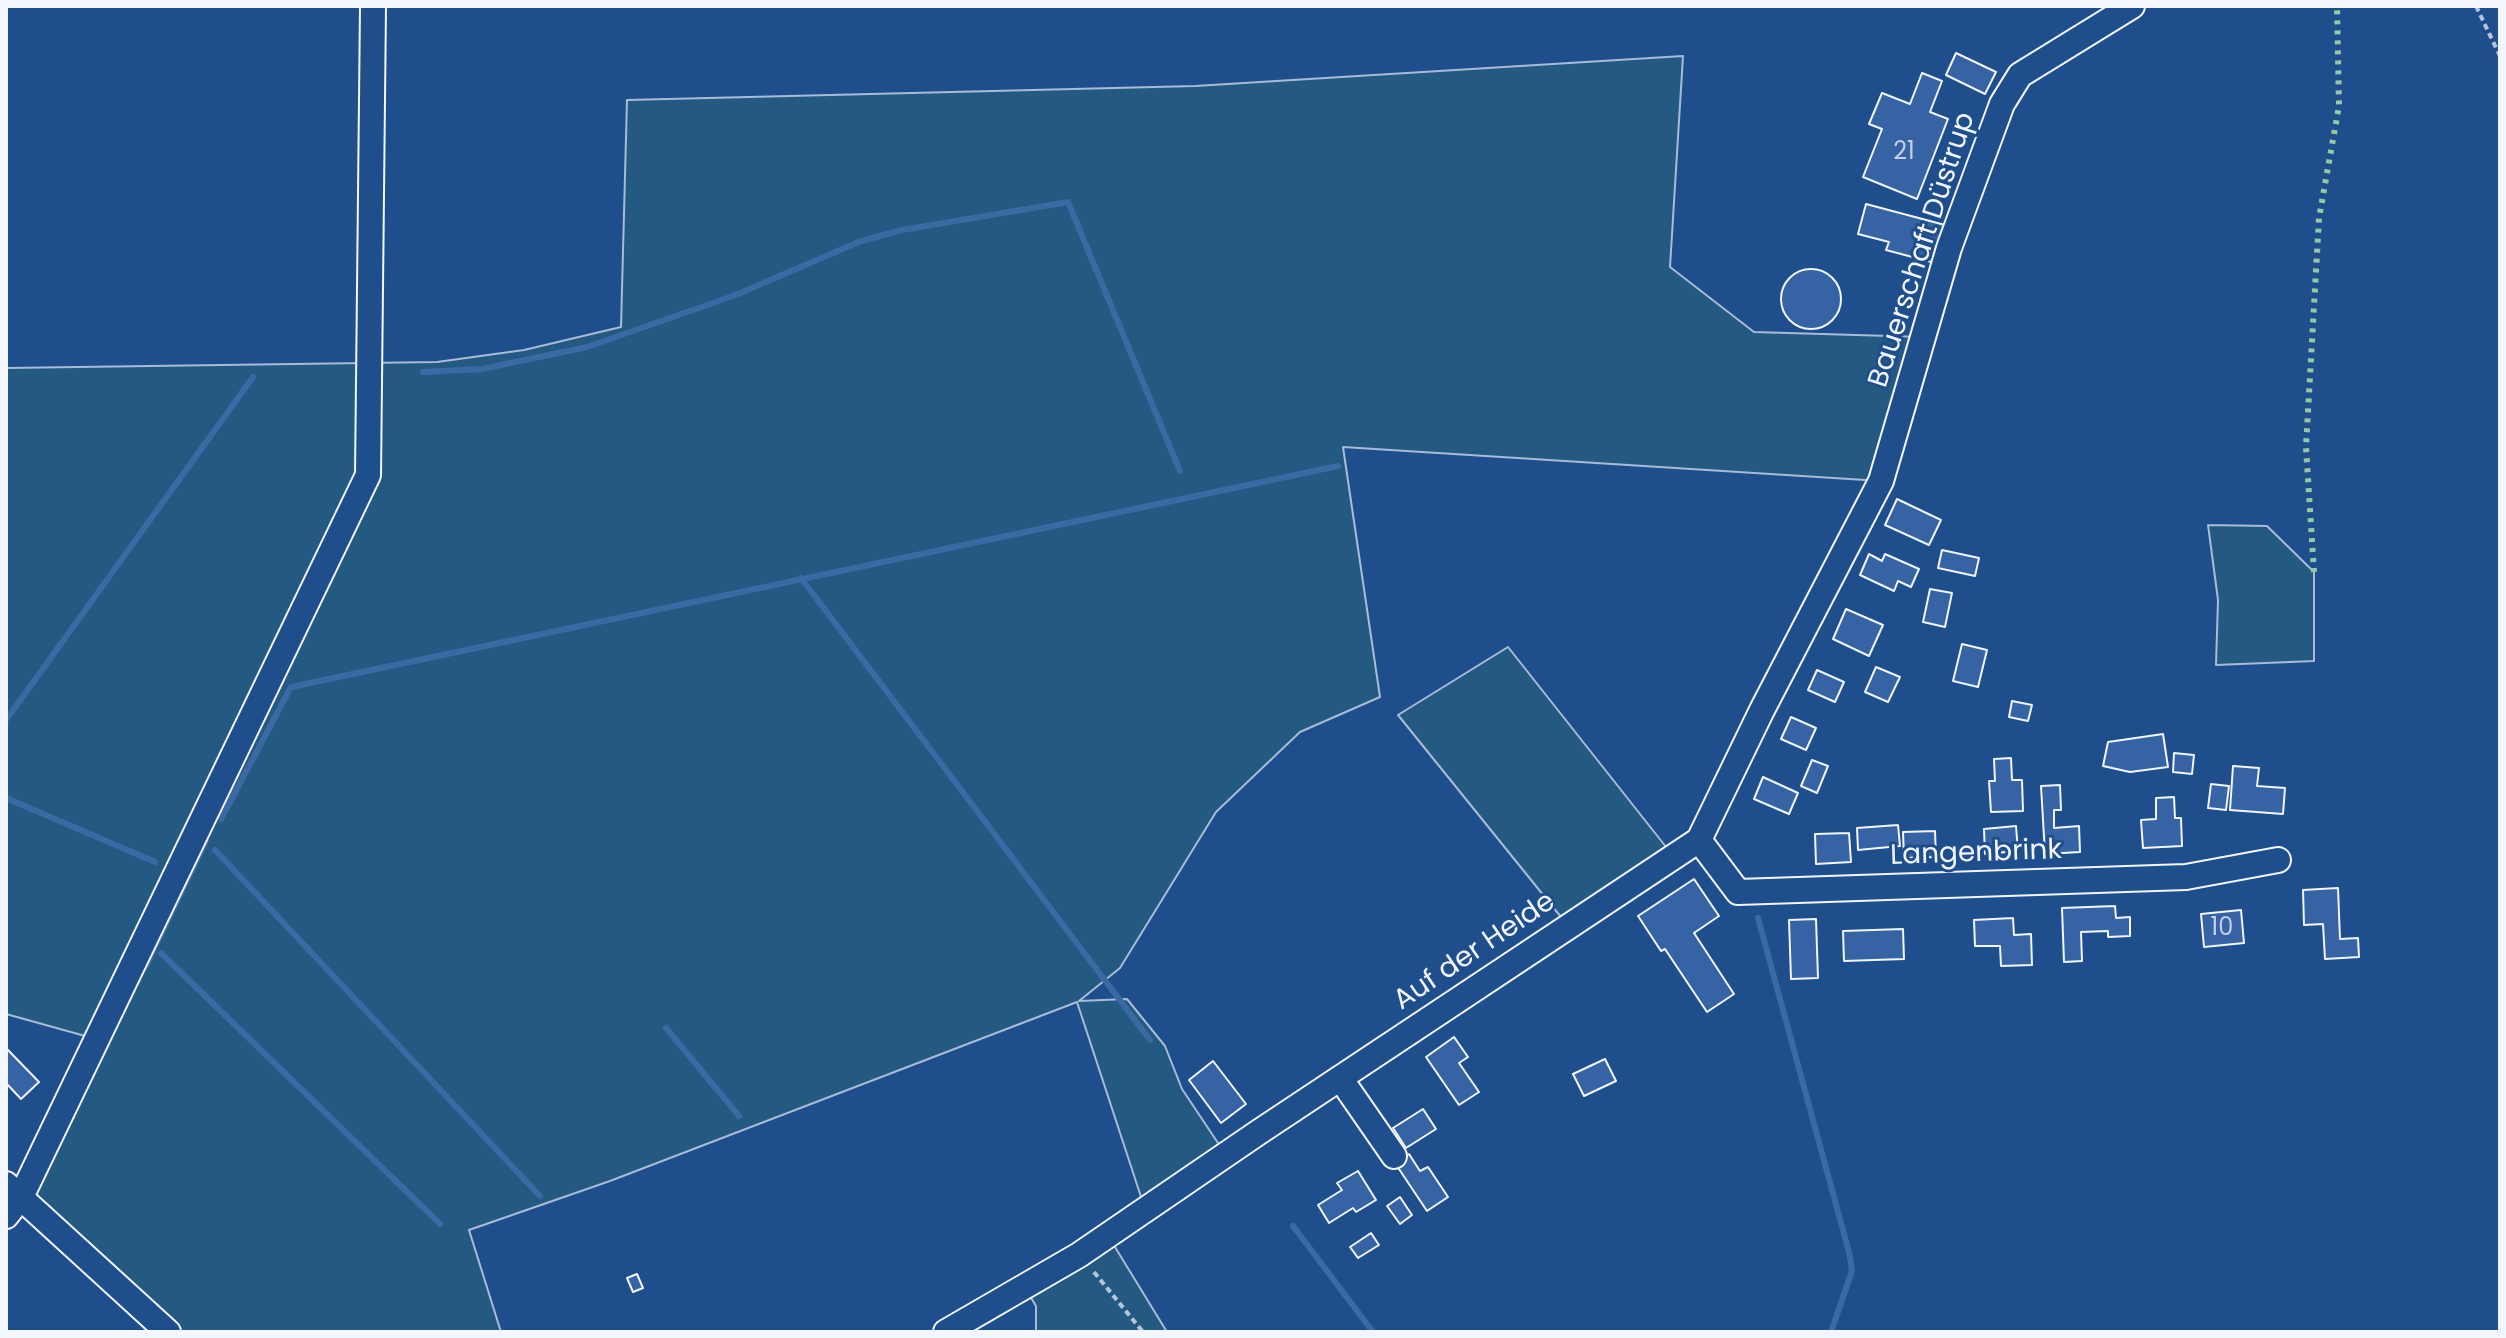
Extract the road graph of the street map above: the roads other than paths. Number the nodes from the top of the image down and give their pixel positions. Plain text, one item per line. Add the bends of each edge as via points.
1 (373, 6) edge
2 (2132, 6) edge
3 (1699, 840) junction
4 (2278, 860) dead end
5 (1340, 1078) junction
6 (1394, 1156) dead end
7 (11, 1199) edge
8 (168, 1332) edge
9 (946, 1332) edge

1 - 7 street via 368,475
2 - 3 street, Bauerschaft Düstrup via 2020,75 2002,104 1949,248 1881,481
3 - 4 street, Langenbrink via 1738,892 2186,877
3 - 5 street, Auf der Heide
5 - 6 street
5 - 9 street, Auf der Heide via 1079,1255
7 - 8 street

